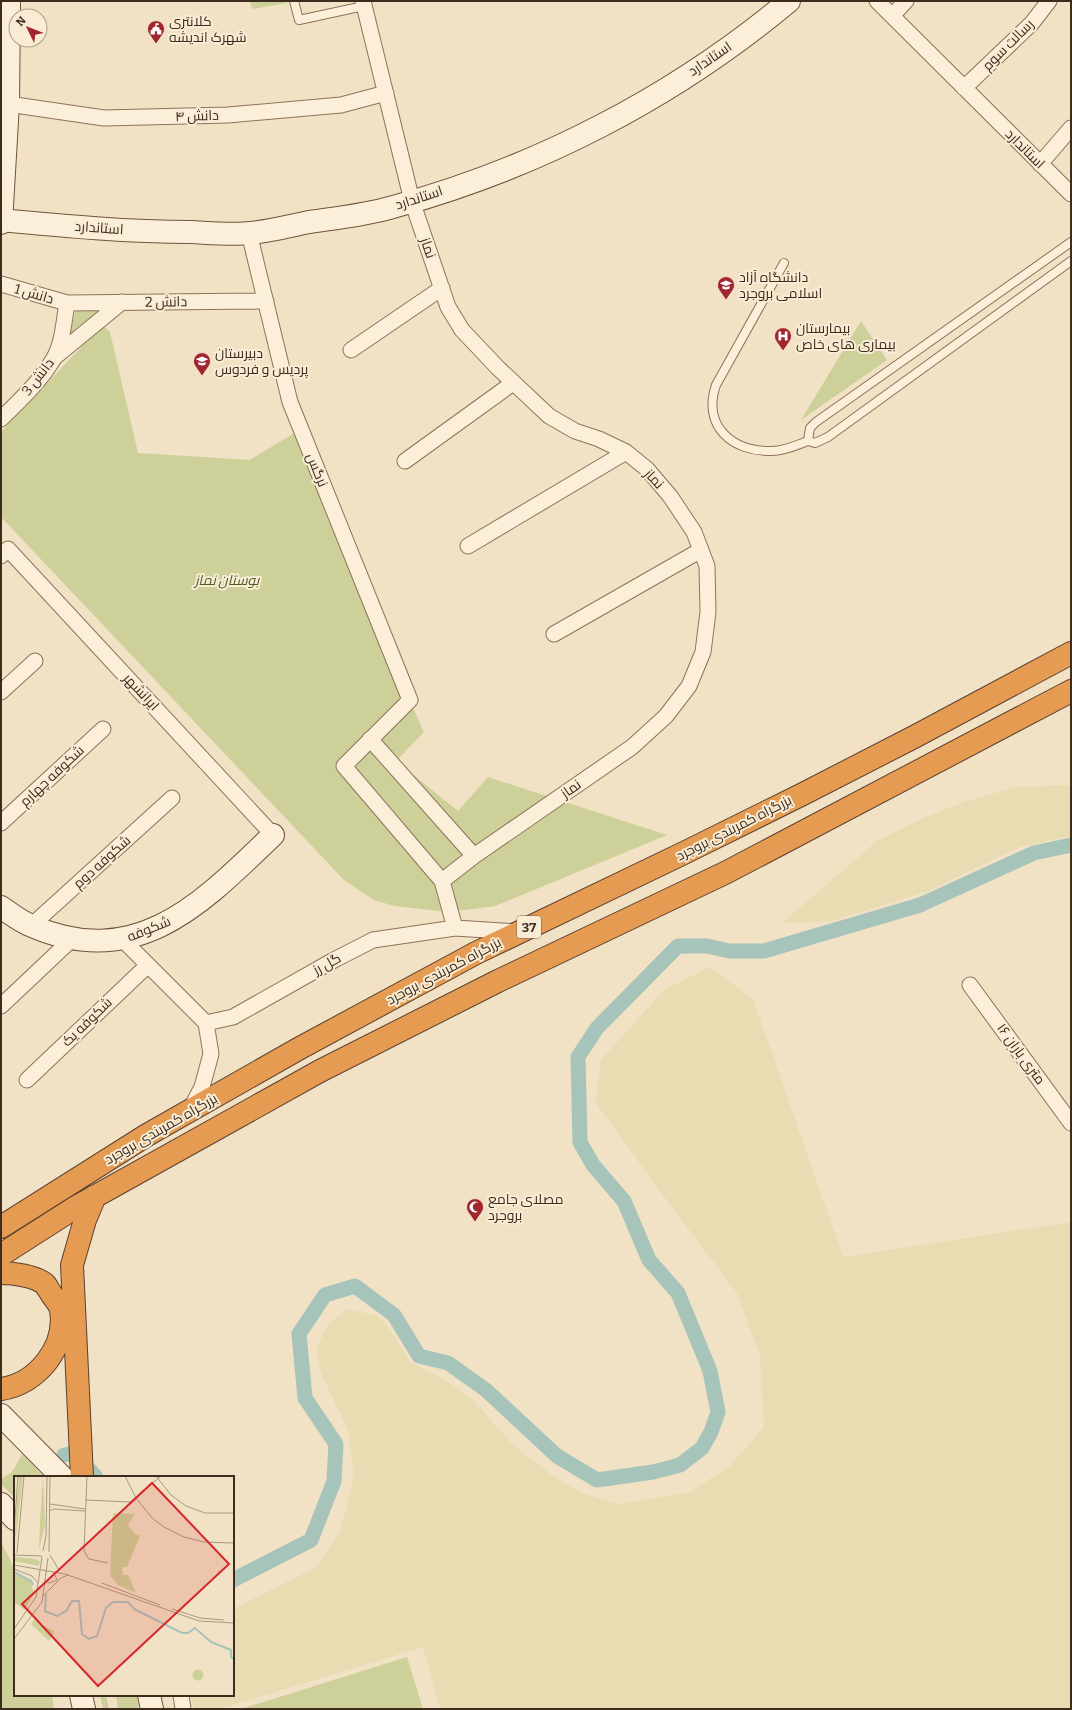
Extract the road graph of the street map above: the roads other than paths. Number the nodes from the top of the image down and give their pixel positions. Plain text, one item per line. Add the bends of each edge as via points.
1 (9, 1) edge
2 (294, 1) edge
3 (788, 1) edge
4 (877, 1) edge
5 (906, 1) edge
6 (1049, 1) edge
7 (364, 4) edge
8 (892, 16) junction
9 (964, 88) junction
10 (386, 93) junction
11 (8, 104) junction
12 (1071, 128) edge
13 (1040, 164) junction
14 (1071, 194) edge
15 (412, 202) junction
16 (1, 221) edge
17 (249, 233) junction
18 (1071, 242) edge
19 (1071, 261) edge
20 (784, 263) dead end
21 (1, 284) edge
22 (442, 288) junction
23 (266, 301) junction
24 (122, 302) junction
25 (67, 303) junction
26 (351, 350) dead end
27 (54, 357) junction
28 (513, 383) junction
29 (1, 419) edge
30 (808, 441) junction
31 (626, 452) junction
32 (405, 461) dead end
33 (468, 546) dead end
34 (701, 550) junction
35 (5, 552) edge
36 (554, 634) dead end
37 (1071, 653) edge
38 (35, 661) dead end
39 (1071, 691) edge
40 (1, 692) edge
41 (103, 729) dead end
42 (370, 739) junction
43 (172, 798) dead end
44 (1, 822) edge
45 (273, 835) joint
46 (474, 856) junction
47 (442, 881) junction
48 (1, 907) edge
49 (31, 926) junction
50 (455, 928) junction
51 (519, 932) junction
52 (72, 940) junction
53 (123, 940) junction
54 (148, 965) junction
55 (970, 985) dead end
56 (1, 1006) edge
57 (206, 1023) junction
58 (27, 1080) dead end
59 (190, 1111) junction
60 (1071, 1123) edge
61 (95, 1196) junction
62 (2, 1226) edge
63 (1, 1255) edge
64 (1, 1273) edge
65 (1, 1389) edge
66 (4, 1418) edge
67 (61, 1476) edge
68 (82, 1476) edge
69 (1, 1504) edge
70 (14, 1518) edge
71 (81, 1696) edge
72 (149, 1696) edge
73 (181, 1696) edge
74 (84, 1709) edge
75 (152, 1709) edge
76 (183, 1709) edge

1 - 11 street
2 - 7 lane via 299,20
3 - 15 street, استاندارد via 758,27 689,74 605,124 550,151
4 - 8 street, استاندارد
5 - 8 street
6 - 9 street, رسالت سوم via 1032,23
7 - 10 street, نماز
8 - 9 street, استاندارد
9 - 13 street, استاندارد
10 - 11 street, دانش ۴ via 341,105 228,115 104,118
10 - 15 street, نماز
11 - 16 street
12 - 13 street
13 - 14 street, استاندارد
15 - 17 street, استاندارد
15 - 22 street, نماز
16 - 17 street, استاندارد via 160,232
17 - 23 street, نرگس
18 - 30 lane via 816,422 810,428
19 - 30 lane via 828,437 815,443
20 - 30 lane via 716,385 711,401 712,410 716,424 725,435 753,449 773,451
21 - 25 street, دانش 1
22 - 26 street
22 - 28 street, نماز via 448,307 462,330
23 - 24 street, دانش 2
23 - 42 street, نرگس via 290,402 410,700
24 - 25 street, دانش 2
24 - 27 street
25 - 27 street, دانش 3 via 62,334
27 - 29 street, دانش 3 via 33,386
28 - 31 street, نماز via 549,416 575,431 599,438
28 - 32 street
31 - 33 street
31 - 34 street, نماز via 647,469 670,496 694,532
34 - 36 street
34 - 46 street, نماز via 707,566 708,612 703,652 689,686 666,716 632,747
35 - 45 street, ایرانشهر
37 - 51 highway, بزرگراه کمربندی بروجرد / 37 via 794,798
38 - 40 street
39 - 61 highway, بزرگراه کمربندی بروجرد / 37 via 727,872 498,981 320,1071
41 - 44 street, شکوفه چهارم
42 - 46 street
42 - 47 street via 344,766
43 - 49 street, شکوفه دوم
45 - 53 street, شکوفه via 216,890 173,921
46 - 47 street, نماز
47 - 50 street
48 - 49 street, شکوفه
49 - 52 street, شکوفه
50 - 51 street, گل رز
50 - 57 street, گل رز via 373,940 233,1018
51 - 59 highway, بزرگراه کمربندی بروجرد / 37 via 300,1048
52 - 53 street, شکوفه
52 - 56 street
53 - 54 street
54 - 57 street
54 - 58 street, شکوفه یک
55 - 60 street, ۱۶ متری باران
57 - 59 street via 211,1054 202,1086
59 - 62 highway, بزرگراه کمربندی بروجرد / 37
61 - 63 highway, بزرگراه کمربندی بروجرد / 37
61 - 68 highway via 72,1265
64 - 65 highway via 17,1274 44,1284 61,1308 61,1330 53,1352 34,1376 10,1388
66 - 67 street
69 - 70 street
71 - 74 street
72 - 75 street
73 - 76 street

